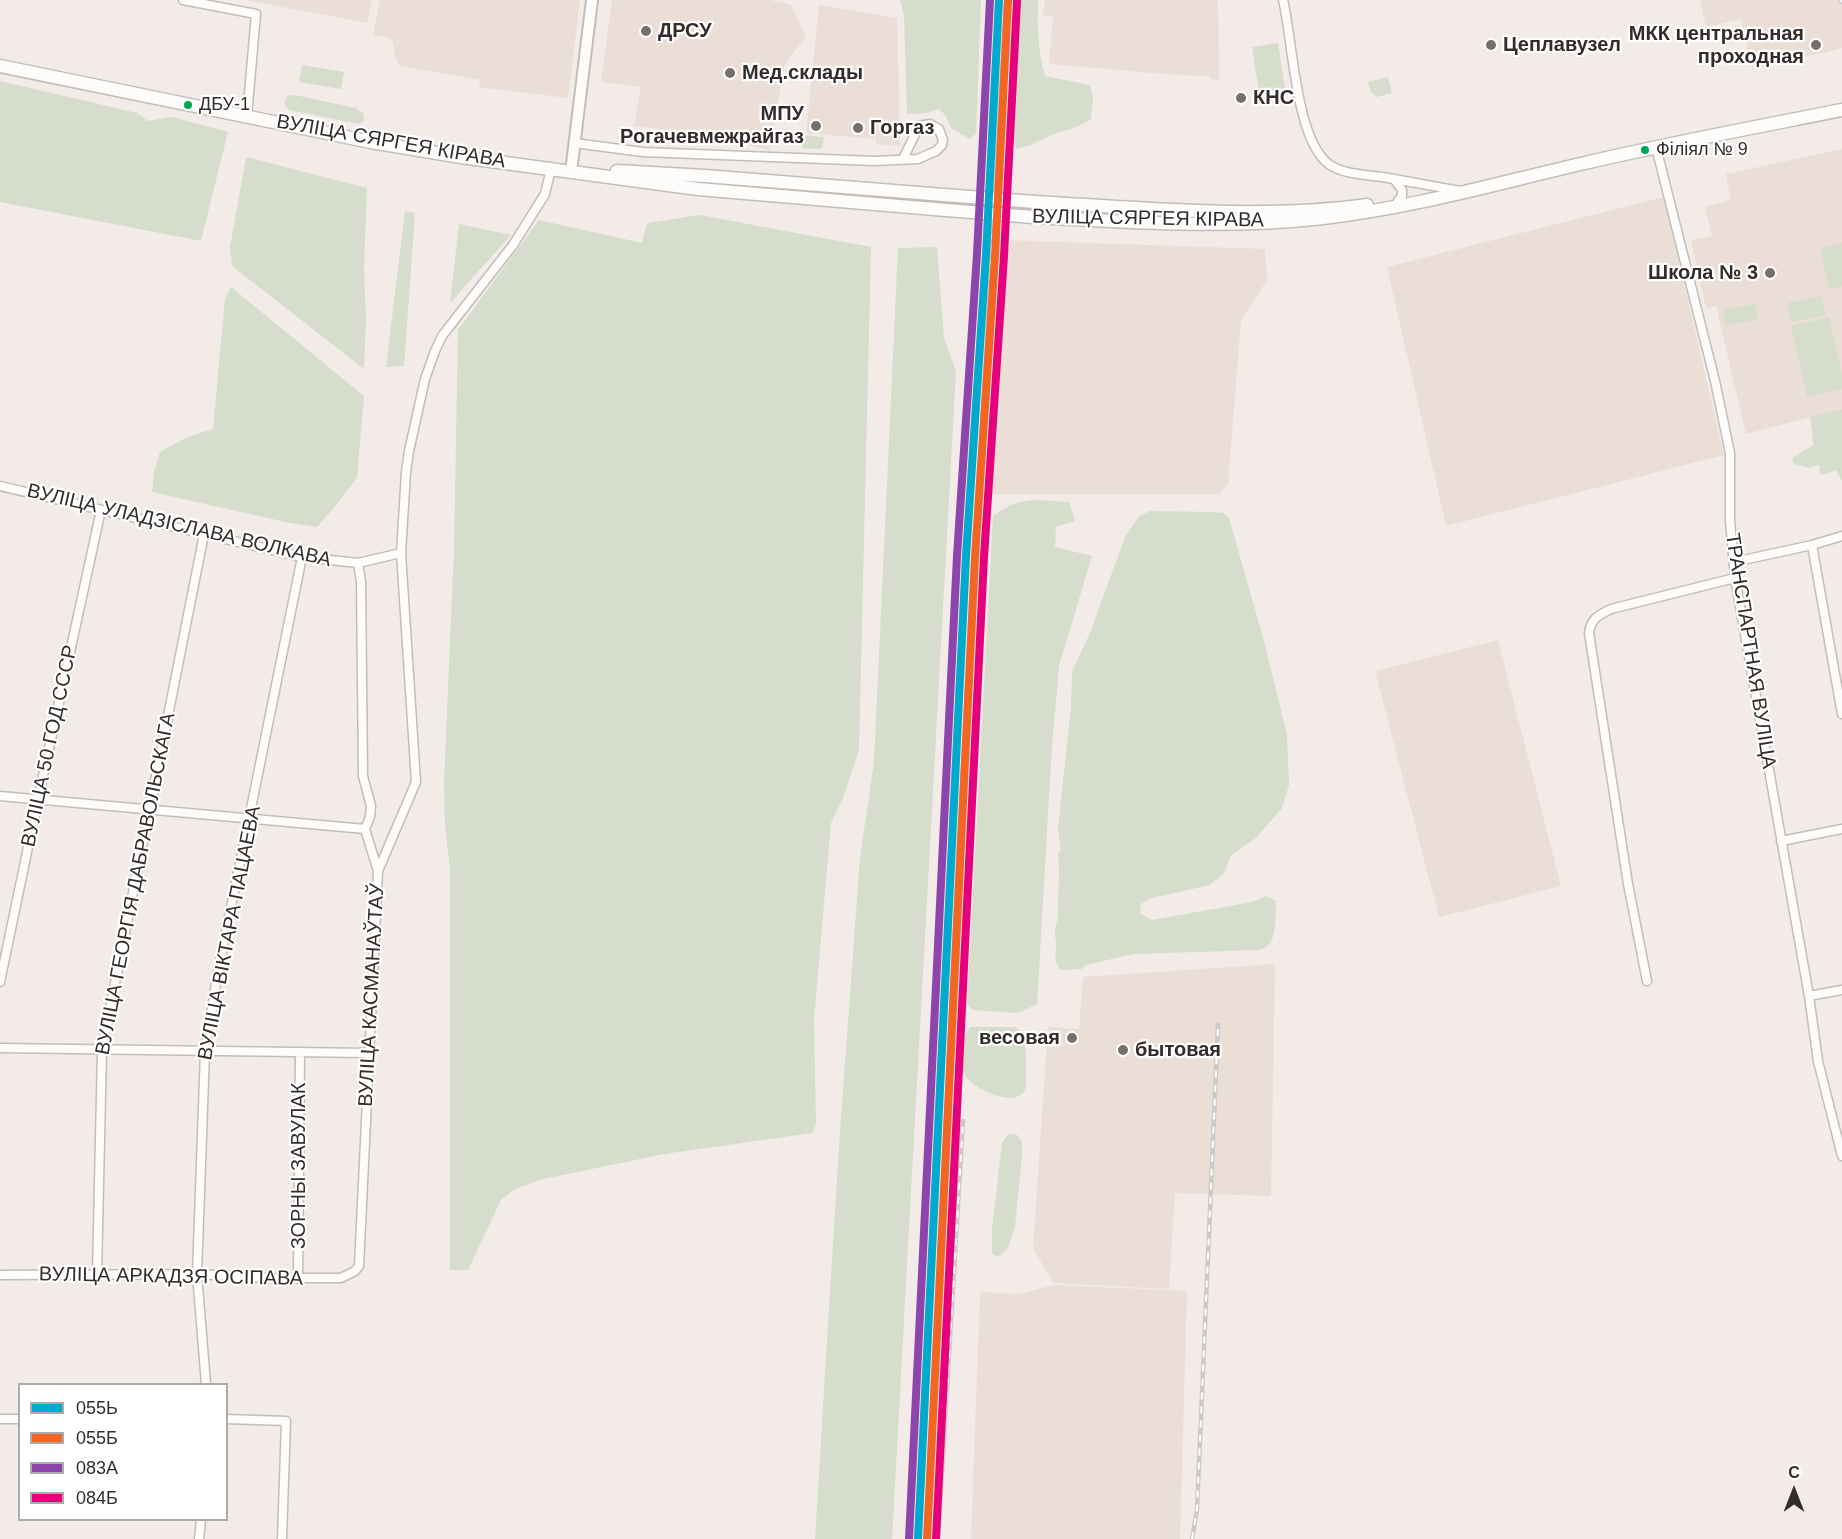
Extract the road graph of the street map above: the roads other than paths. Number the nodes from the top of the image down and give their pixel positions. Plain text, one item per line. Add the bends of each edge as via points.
1 (183, 0) edge
2 (592, 0) edge
3 (1283, 0) edge
4 (0, 66) edge
5 (1842, 110) edge
6 (247, 116) junction
7 (574, 143) junction
8 (1656, 147) junction
9 (903, 159) junction
10 (551, 169) junction
11 (571, 172) junction
12 (1394, 179) junction
13 (1435, 192) junction
14 (1398, 201) junction
15 (0, 486) edge
16 (101, 510) junction
17 (204, 534) junction
18 (1842, 536) edge
19 (1812, 545) junction
20 (401, 553) junction
21 (302, 557) junction
22 (1734, 562) junction
23 (358, 563) junction
24 (1735, 578) junction
25 (1842, 714) edge
26 (0, 796) edge
27 (38, 799) junction
28 (149, 809) junction
29 (250, 819) junction
30 (365, 829) junction
31 (1842, 829) edge
32 (1781, 841) junction
33 (378, 871) junction
34 (1647, 981) dead end
35 (0, 982) edge
36 (1842, 990) edge
37 (1809, 996) junction
38 (0, 1048) edge
39 (102, 1048) junction
40 (205, 1052) junction
41 (300, 1052) junction
42 (368, 1053) junction
43 (1842, 1156) edge
44 (97, 1274) junction
45 (197, 1274) junction
46 (0, 1275) edge
47 (342, 1278) joint
48 (298, 1279) junction
49 (206, 1383) edge
50 (0, 1419) edge
51 (18, 1419) edge
52 (228, 1419) edge
53 (201, 1521) edge
54 (199, 1539) edge
55 (282, 1539) edge

1 - 6 street via 256,14
2 - 7 street
3 - 12 street via 1300,104 1320,155 1332,166
4 - 6 main road, ВУЛІЦА СЯРГЕЯ КІРАВА
5 - 8 main road, ВУЛІЦА СЯРГЕЯ КІРАВА
6 - 10 main road, ВУЛІЦА СЯРГЕЯ КІРАВА via 371,142
7 - 9 street via 643,152
7 - 11 street
8 - 13 main road, ВУЛІЦА СЯРГЕЯ КІРАВА via 1464,192
8 - 22 street, ТРАНСПАРТНАЯ ВУЛІЦА via 1730,453
9 - 9 street via 918,159 939,149 943,137 939,129 930,124 918,126
10 - 11 main road, ВУЛІЦА СЯРГЕЯ КІРАВА
10 - 20 street via 545,194 513,245 435,351 407,464
11 - 13 main road, ВУЛІЦА СЯРГЕЯ КІРАВА, bridge via 698,189 1033,217 1142,222 1320,219 1366,213
11 - 14 main road, ВУЛІЦА СЯРГЕЯ КІРАВА, bridge via 631,171 1168,210 1256,212
12 - 13 street
12 - 14 street via 1402,190
13 - 14 main road, ВУЛІЦА СЯРГЕЯ КІРАВА
15 - 16 street, ВУЛІЦА УЛАДЗІСЛАВА ВОЛКАВА
16 - 17 street, ВУЛІЦА УЛАДЗІСЛАВА ВОЛКАВА
16 - 27 street, ВУЛІЦА 50 ГОД СССР
17 - 21 street, ВУЛІЦА УЛАДЗІСЛАВА ВОЛКАВА
17 - 28 street, ВУЛІЦА ГЕОРГІЯ ДАБРАВОЛЬСКАГА
18 - 19 street
19 - 22 street
19 - 25 street
20 - 23 street, ВУЛІЦА УЛАДЗІСЛАВА ВОЛКАВА
20 - 33 street via 416,782
21 - 23 street, ВУЛІЦА УЛАДЗІСЛАВА ВОЛКАВА
21 - 29 street, ВУЛІЦА ВІКТАРА ПАЦАЕВА
22 - 24 street, ТРАНСПАРТНАЯ ВУЛІЦА
23 - 30 street, ВУЛІЦА КАСМАНАЎТАЎ via 363,776 371,806
24 - 32 street, ТРАНСПАРТНАЯ ВУЛІЦА
24 - 34 street via 1611,609 1596,616 1590,625 1628,884
26 - 27 street
27 - 28 street
27 - 35 street, ВУЛІЦА 50 ГОД СССР
28 - 29 street
28 - 39 street, ВУЛІЦА ГЕОРГІЯ ДАБРАВОЛЬСКАГА
29 - 30 street
29 - 40 street, ВУЛІЦА ВІКТАРА ПАЦАЕВА
30 - 33 street, ВУЛІЦА КАСМАНАЎТАЎ
31 - 32 street
32 - 37 street, ТРАНСПАРТНАЯ ВУЛІЦА
33 - 42 street, ВУЛІЦА КАСМАНАЎТАЎ
36 - 37 street
37 - 43 street, ТРАНСПАРТНАЯ ВУЛІЦА via 1818,1061
38 - 39 street
39 - 40 street
39 - 44 street, ВУЛІЦА ГЕОРГІЯ ДАБРАВОЛЬСКАГА
40 - 41 street
40 - 45 street, ВУЛІЦА ВІКТАРА ПАЦАЕВА
41 - 42 street
41 - 48 street, ЗОРНЫ ЗАВУЛАК
42 - 47 street, ВУЛІЦА КАСМАНАЎТАЎ via 359,1266
44 - 45 street, ВУЛІЦА АРКАДЗЯ ОСІПАВА
44 - 46 street, ВУЛІЦА АРКАДЗЯ ОСІПАВА
45 - 48 street, ВУЛІЦА АРКАДЗЯ ОСІПАВА
45 - 49 street, ВУЛІЦА ВІКТАРА ПАЦАЕВА
47 - 48 street, ВУЛІЦА АРКАДЗЯ ОСІПАВА
50 - 51 street
52 - 55 street via 286,1421
53 - 54 street

